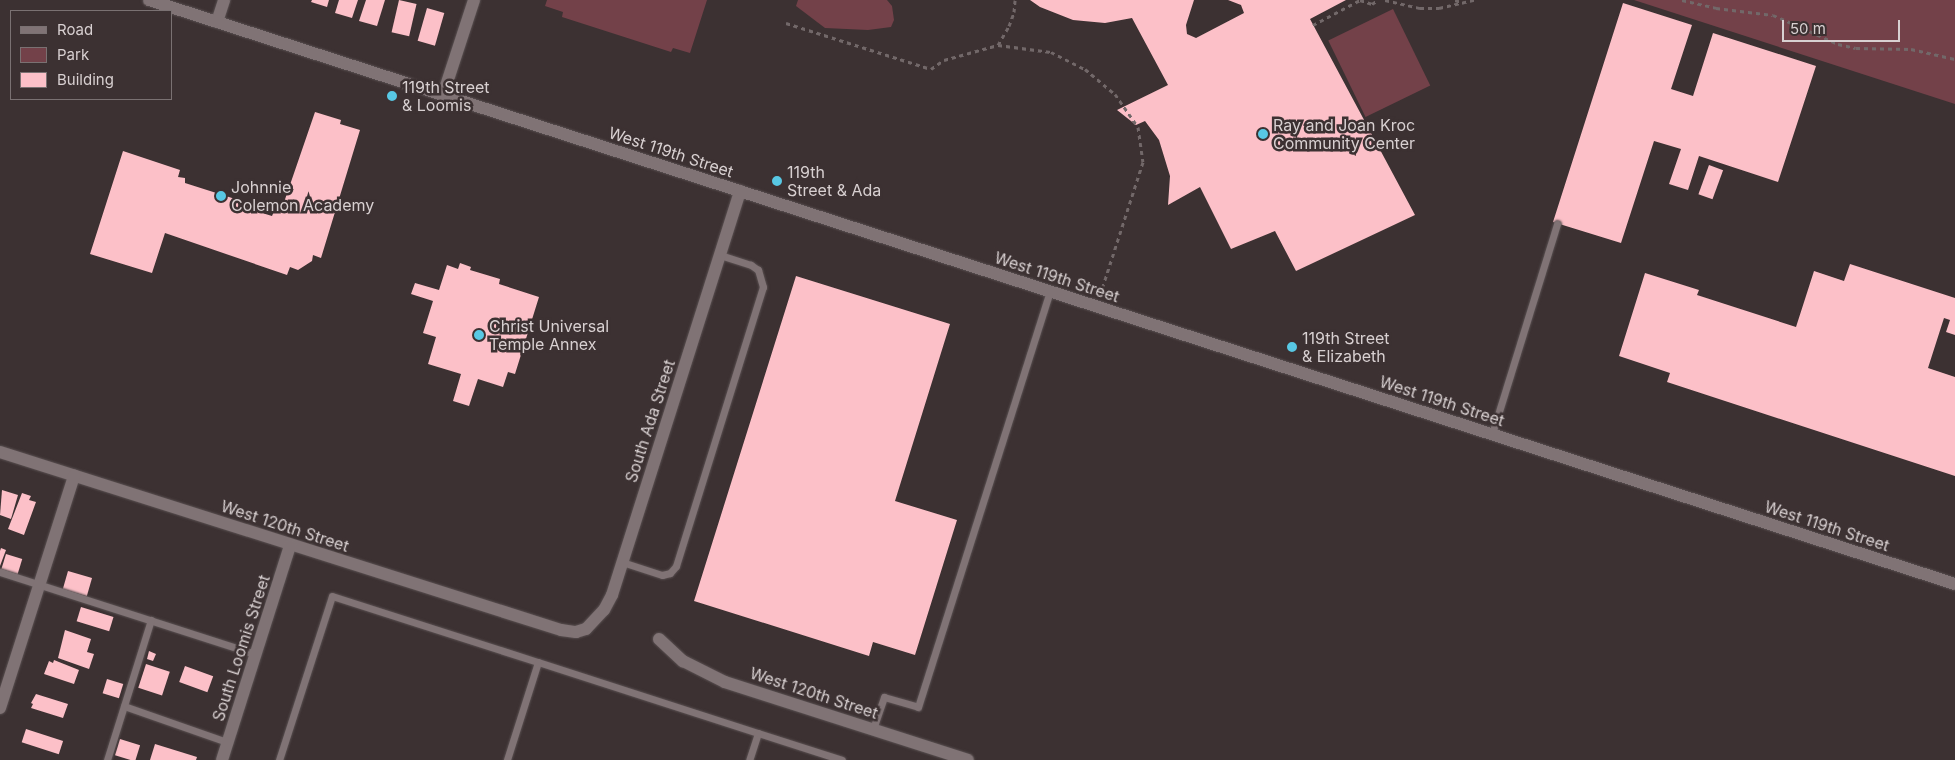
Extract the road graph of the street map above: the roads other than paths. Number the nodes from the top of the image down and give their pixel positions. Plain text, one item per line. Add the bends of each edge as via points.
1 (148, 0) edge
2 (224, 0) edge
3 (474, 0) edge
4 (217, 22) junction
5 (443, 95) junction
6 (740, 191) junction
7 (1557, 224) dead end
8 (720, 255) junction
9 (1050, 292) junction
10 (1492, 434) junction
11 (0, 452) edge
12 (74, 476) junction
13 (290, 545) junction
14 (622, 562) junction
15 (0, 572) edge
16 (1955, 584) edge
17 (39, 585) junction
18 (151, 620) junction
19 (561, 630) joint
20 (659, 639) dead end
21 (256, 654) junction
22 (538, 662) junction
23 (124, 706) junction
24 (0, 708) edge
25 (874, 729) junction
26 (758, 733) junction
27 (227, 742) junction
28 (107, 760) edge
29 (222, 760) edge
30 (279, 760) edge
31 (507, 760) edge
32 (749, 760) edge
33 (842, 760) edge
34 (968, 760) edge

1 - 4 street, West 119th Street
2 - 4 street
3 - 5 street
4 - 5 street, West 119th Street
5 - 6 street, West 119th Street
6 - 8 street, South Ada Street
6 - 9 street, West 119th Street
7 - 10 lane
8 - 14 street, South Ada Street
8 - 14 lane via 758,270 763,287 679,557 670,573 662,575
9 - 10 street, West 119th Street
9 - 25 lane via 918,707 884,697
10 - 16 street, West 119th Street
11 - 12 street, West 120th Street
12 - 13 street, West 120th Street
12 - 17 street
13 - 19 street, West 120th Street
13 - 21 street, South Loomis Street
14 - 19 street, South Ada Street via 612,595 596,621 576,632
15 - 17 lane
17 - 18 lane
17 - 24 street
18 - 21 lane
18 - 23 lane
20 - 25 street, West 120th Street via 683,661 725,682
21 - 27 street, South Loomis Street
22 - 26 lane
22 - 30 lane via 332,596
22 - 31 lane
23 - 27 lane
23 - 28 lane
25 - 34 street, West 120th Street
26 - 32 lane
26 - 33 lane
27 - 29 street, South Loomis Street

